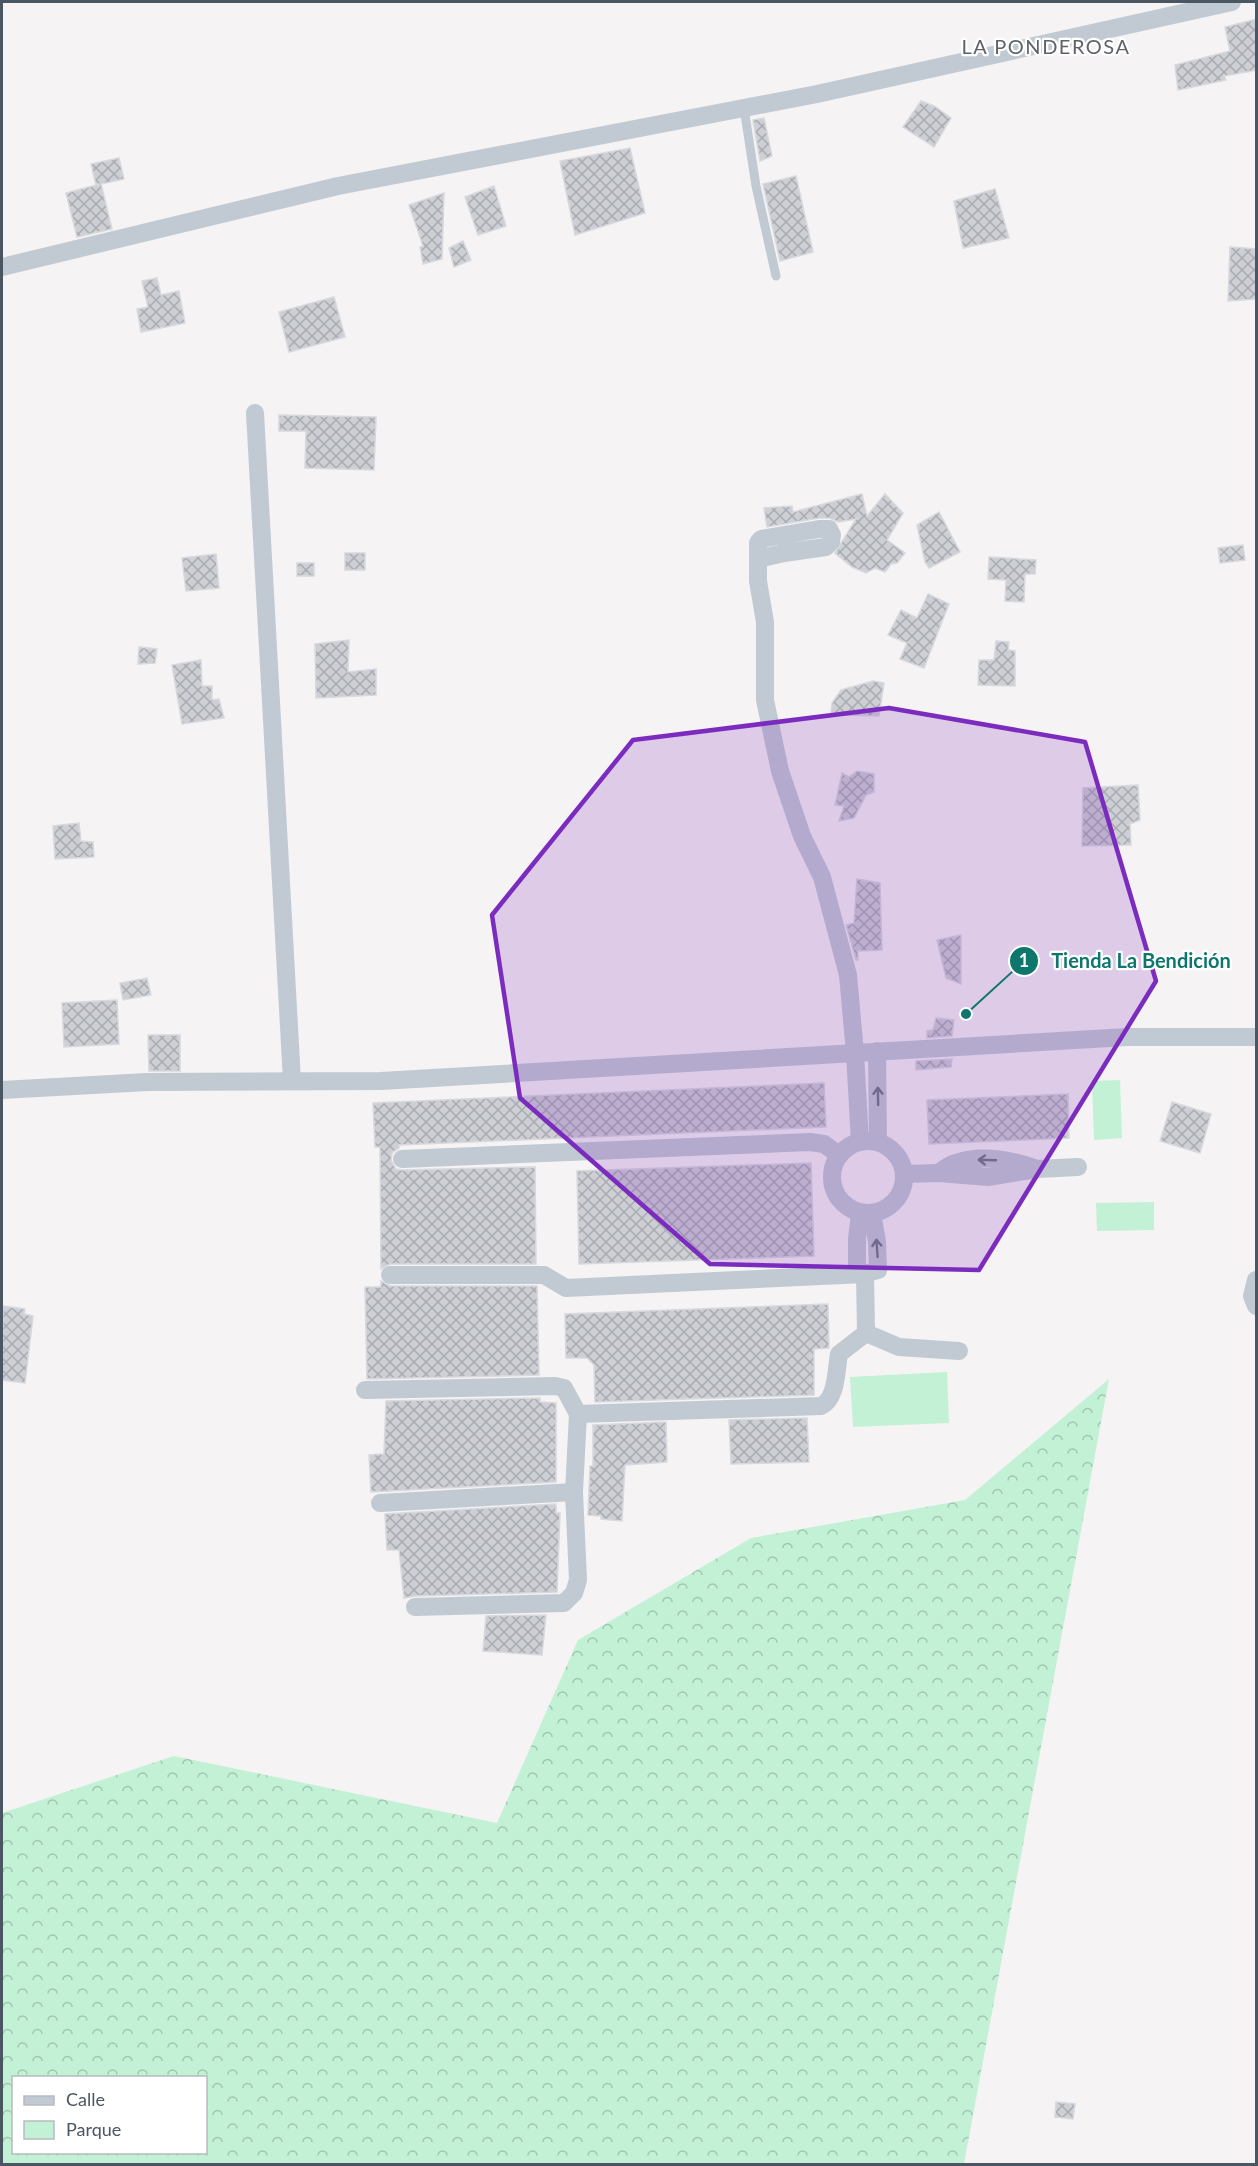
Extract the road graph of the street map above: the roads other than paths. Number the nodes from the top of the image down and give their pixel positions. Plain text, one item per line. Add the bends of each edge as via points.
1 (1232, 2) edge
2 (744, 108) junction
3 (2, 267) edge
4 (776, 276) dead end
5 (255, 413) dead end
6 (758, 559) dead end
7 (1257, 1037) edge
8 (877, 1051) junction
9 (855, 1053) junction
10 (292, 1082) junction
11 (2, 1090) edge
12 (860, 1142) junction
13 (878, 1142) junction
14 (839, 1155) junction
15 (402, 1159) dead end
16 (1078, 1167) dead end
17 (904, 1174) junction
18 (866, 1213) junction
19 (865, 1274) junction
20 (390, 1275) dead end
21 (1257, 1280) edge
22 (1257, 1306) edge
23 (866, 1333) junction
24 (959, 1351) dead end
25 (365, 1390) dead end
26 (578, 1414) junction
27 (574, 1492) junction
28 (380, 1503) dead end
29 (414, 1607) dead end

1 - 2 street
2 - 3 street via 338,186
2 - 4 lane
5 - 10 street
6 - 9 street via 765,622 765,700 780,771 802,836 822,878 848,975
7 - 8 street via 1127,1037
8 - 9 street
13 -> 8 street
9 - 10 street via 381,1081
9 - 12 street
10 - 11 street
12 - 13 street
12 - 14 street
13 - 17 street via 894,1151
14 - 15 street via 824,1144 810,1142
14 - 18 street via 832,1178 834,1190 849,1208
16 - 17 street via 1037,1169 1017,1161 976,1160 955,1163 939,1173
17 - 18 street via 900,1194 893,1204
18 - 19 street via 857,1239 857,1271
19 - 20 street via 566,1288 543,1275
19 - 23 street
21 - 22 street via 1252,1296
23 - 24 street via 900,1347
23 - 26 street via 839,1354 831,1396 821,1406
25 - 26 street via 555,1386 564,1388
26 - 27 street
27 - 28 street
27 - 29 street via 578,1580 574,1593 564,1603

